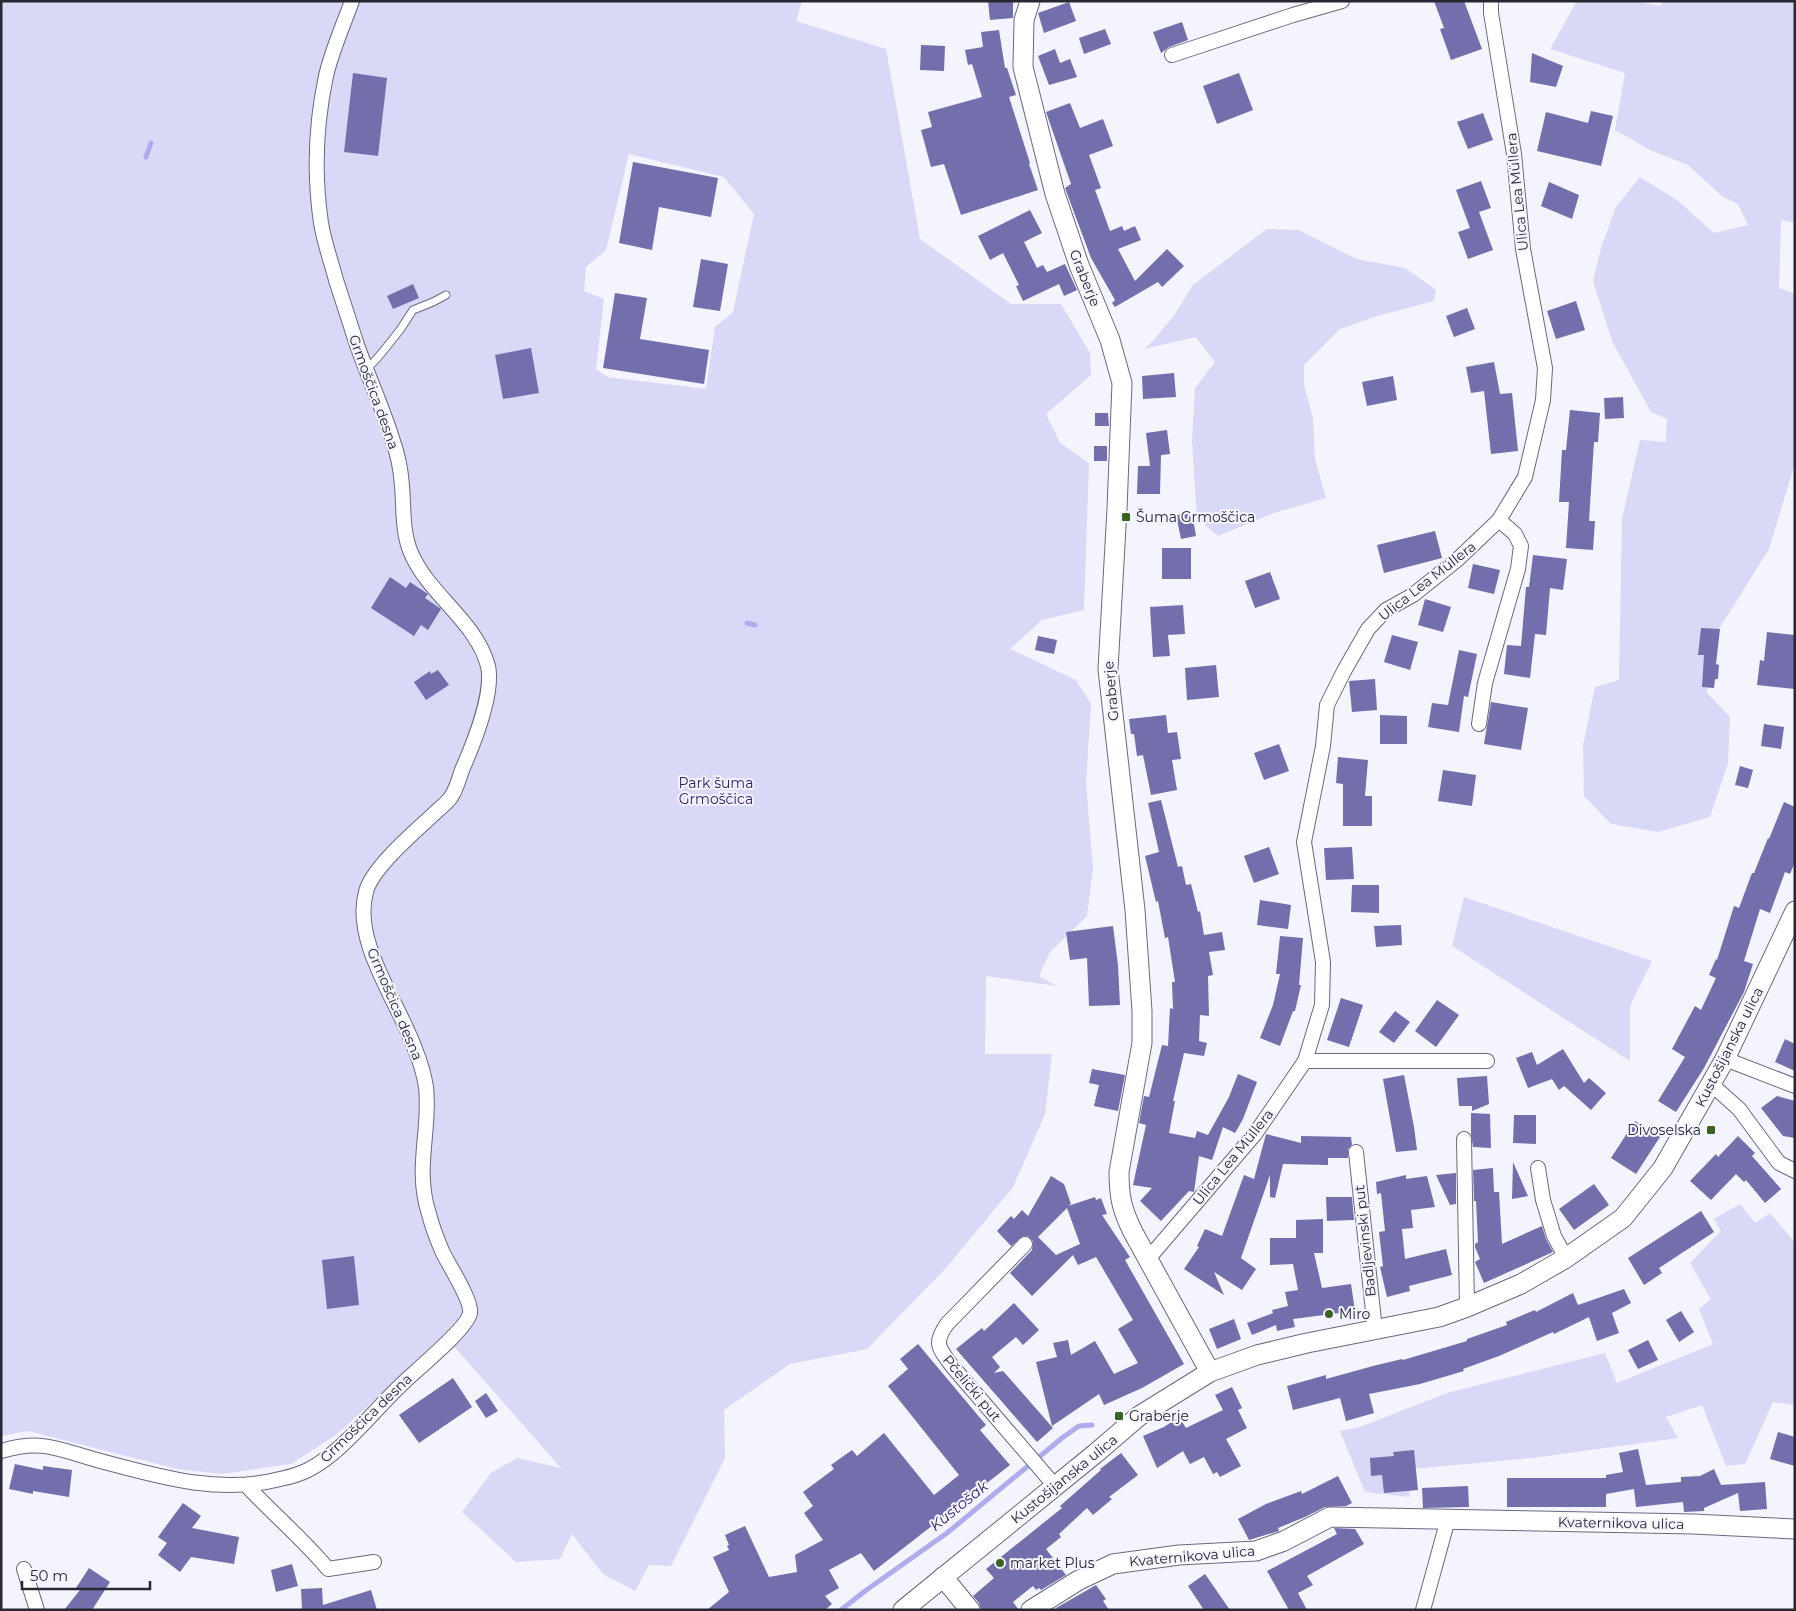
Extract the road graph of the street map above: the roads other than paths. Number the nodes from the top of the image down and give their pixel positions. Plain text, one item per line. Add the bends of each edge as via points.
1 (352, 1) edge
2 (1030, 1) edge
3 (1342, 1) edge
4 (1491, 1) edge
5 (1172, 55) dead end
6 (446, 294) dead end
7 (367, 368) junction
8 (1499, 520) junction
9 (1478, 724) dead end
10 (1795, 910) edge
11 (1725, 1059) junction
12 (1304, 1061) junction
13 (1487, 1061) dead end
14 (1711, 1084) junction
15 (1795, 1086) edge
16 (1464, 1138) dead end
17 (1356, 1152) dead end
18 (1538, 1168) dead end
19 (1795, 1171) edge
20 (1025, 1244) dead end
21 (1566, 1258) junction
22 (1148, 1259) junction
23 (1467, 1307) junction
24 (1375, 1330) junction
25 (1210, 1372) junction
26 (1, 1451) edge
27 (247, 1486) junction
28 (1056, 1486) junction
29 (1448, 1519) junction
30 (1795, 1529) edge
31 (374, 1562) dead end
32 (24, 1569) dead end
33 (943, 1577) junction
34 (908, 1608) edge
35 (37, 1610) edge
36 (970, 1610) edge
37 (1030, 1610) edge
38 (1423, 1610) edge

1 - 7 street, Grmoščica desna via 326,78 320,113 317,175 321,227
2 - 22 street, Graberje via 1024,20 1023,67 1055,194 1079,265 1110,340 1122,383 1108,669 1135,910 1142,1043 1119,1172 1119,1193 1123,1212
3 - 5 street
4 - 8 street, Ulica Lea Müllera via 1514,154 1523,249 1545,368 1544,400 1525,477
6 - 7 lane via 413,310
7 - 27 street, Grmoščica desna via 398,460 406,541 417,567 480,645 490,671 486,703 452,797 378,870 366,890 364,917 378,969 422,1067 426,1086 422,1186 443,1253 471,1311 460,1329 326,1459 299,1474
8 - 9 street via 1515,534 1521,546 1518,569 1485,683
8 - 12 street, Ulica Lea Müllera via 1458,560 1412,595 1386,610 1368,630 1327,704 1323,746 1304,842 1323,962 1322,1004
10 - 11 street, Kustošijanska ulica
11 - 14 street, Kustošijanska ulica
11 - 15 street
12 - 13 street
12 - 22 street, Ulica Lea Müllera via 1255,1134
14 - 19 street via 1739,1109 1779,1163
14 - 21 street, Kustošijanska ulica via 1662,1168 1623,1218
16 - 23 street
17 - 24 street, Badljevinski put
18 - 21 street via 1554,1236
20 - 28 street, Pčelički put via 947,1324 940,1335 939,1349
21 - 23 street, Kustošijanska ulica via 1521,1284
22 - 25 street, Graberje
23 - 24 street, Kustošijanska ulica via 1439,1317
24 - 25 street, Kustošijanska ulica via 1257,1355
25 - 28 street, Kustošijanska ulica via 1139,1416
26 - 27 street, Grmoščica desna via 24,1445 42,1445 193,1483
27 - 31 street via 328,1569
28 - 33 street, Kustošijanska ulica
29 - 30 street, Kvaternikova ulica
29 - 37 street, Kvaternikova ulica via 1330,1517 1284,1541 1256,1551 1205,1552 1112,1564
29 - 38 street
32 - 35 street
33 - 34 street, Kustošijanska ulica
33 - 36 street

